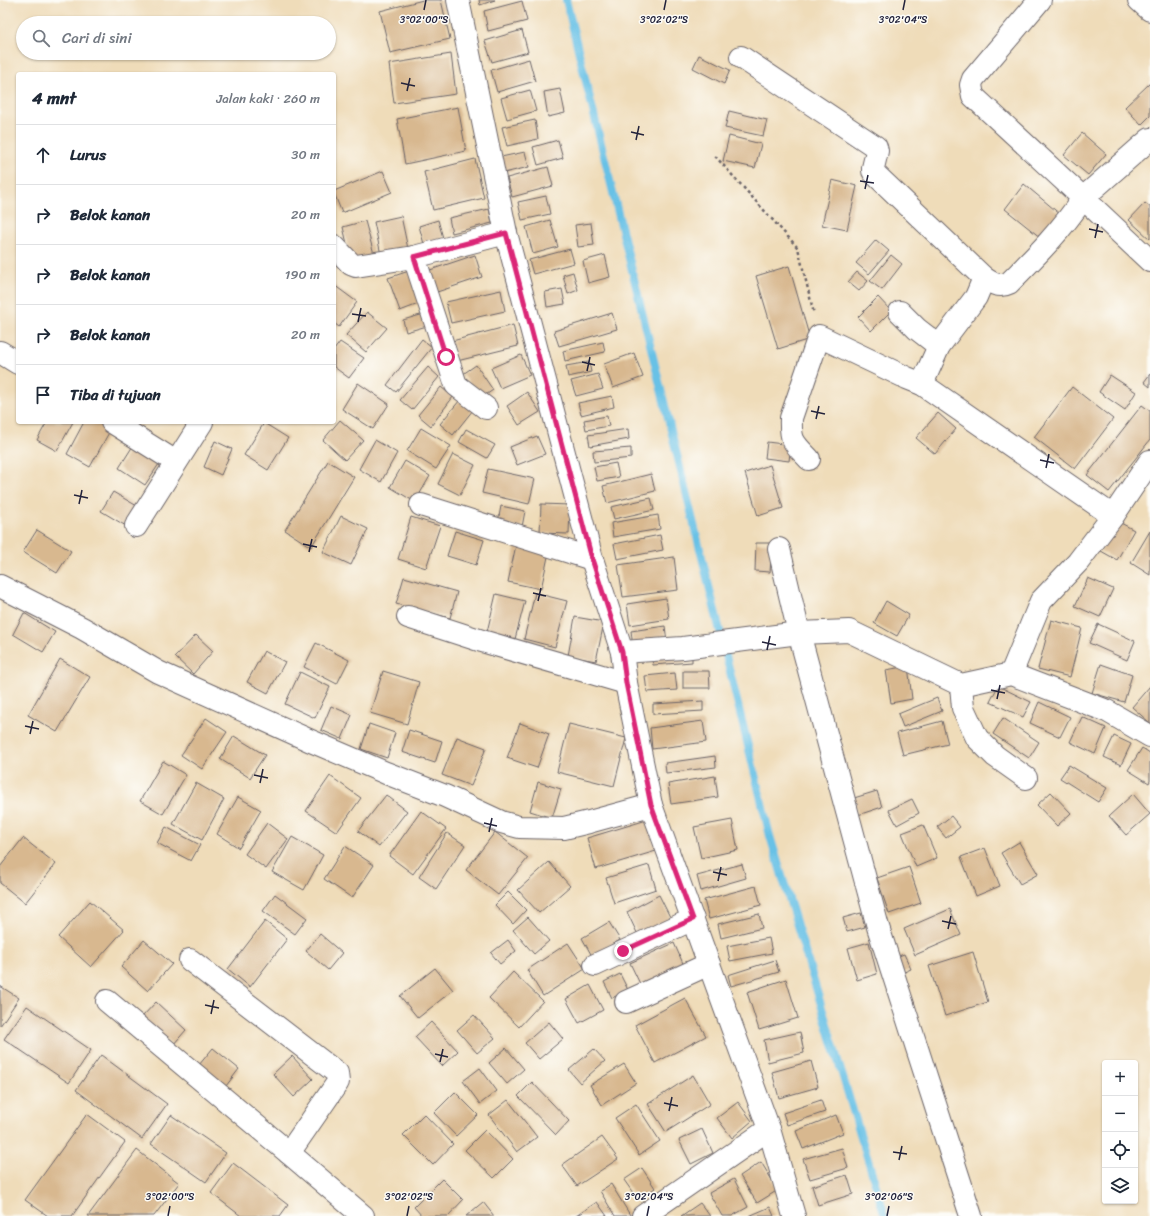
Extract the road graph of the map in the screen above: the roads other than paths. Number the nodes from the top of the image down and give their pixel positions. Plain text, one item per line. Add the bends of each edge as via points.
1 (458, 0) edge
2 (1040, 0) edge
3 (1139, 0) edge
4 (1150, 10) edge
5 (741, 57) dead end
6 (1150, 139) edge
7 (1083, 198) junction
8 (506, 233) junction
9 (337, 255) edge
10 (414, 257) junction
11 (1150, 261) edge
12 (984, 278) junction
13 (900, 312) dead end
14 (939, 346) junction
15 (0, 352) edge
16 (16, 362) edge
17 (922, 384) junction
18 (486, 408) dead end
19 (115, 424) edge
20 (201, 424) edge
21 (809, 459) dead end
22 (1150, 461) edge
23 (176, 462) junction
24 (421, 505) dead end
25 (1113, 516) junction
26 (136, 526) dead end
27 (779, 549) dead end
28 (592, 559) junction
29 (0, 586) edge
30 (408, 617) dead end
31 (792, 634) junction
32 (622, 652) junction
33 (1010, 674) junction
34 (626, 683) junction
35 (961, 685) junction
36 (1150, 736) edge
37 (1026, 778) dead end
38 (651, 805) junction
39 (693, 919) junction
40 (190, 960) dead end
41 (709, 964) junction
42 (595, 965) dead end
43 (107, 1000) dead end
44 (626, 1002) dead end
45 (769, 1129) junction
46 (289, 1153) junction
47 (363, 1216) edge
48 (643, 1216) edge
49 (794, 1216) edge
50 (970, 1216) edge

1 - 8 street
2 - 7 street via 973,78 973,96
3 - 4 street
5 - 12 street via 876,147 873,168 876,175
6 - 7 street
7 - 11 street
7 - 12 street via 1070,218 1009,284 999,286
8 - 10 street
8 - 28 street
9 - 10 street via 356,266
10 - 18 street via 456,386
12 - 14 street via 976,296
13 - 14 street
14 - 17 street
15 - 16 street
17 - 21 street via 819,336 791,418 790,431 794,442
17 - 25 street
19 - 23 street
20 - 23 street
22 - 25 street
23 - 26 street
24 - 28 street
25 - 33 street via 1078,562 1041,601
27 - 31 street
28 - 32 street
29 - 38 street via 82,628 158,672 501,822 519,827 564,828
30 - 34 street
31 - 32 street via 684,648
31 - 35 street via 849,631
31 - 50 street via 878,927
32 - 34 street
33 - 35 street
33 - 36 street via 1107,711
34 - 38 street
35 - 37 street via 963,708 977,738 995,756
38 - 39 street
39 - 41 street
39 - 42 street
40 - 46 street via 337,1073 338,1082
41 - 44 street
41 - 45 street
43 - 46 street
45 - 48 street
45 - 49 street
46 - 47 street

